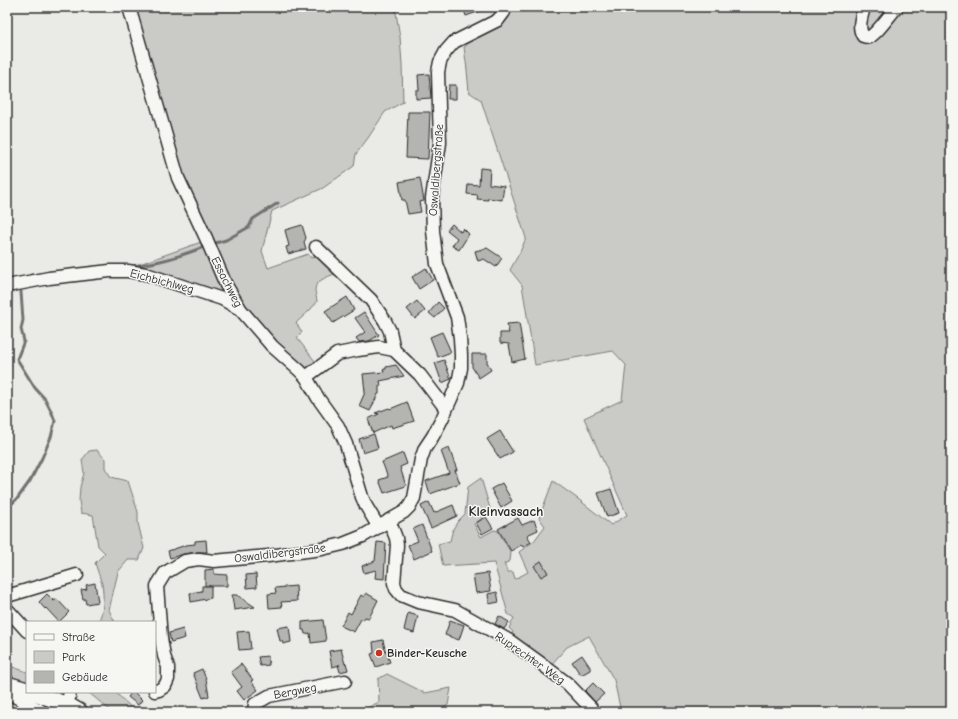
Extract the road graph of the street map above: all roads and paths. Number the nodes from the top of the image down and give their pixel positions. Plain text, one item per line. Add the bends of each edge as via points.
1 (129, 7) edge
2 (504, 7) edge
3 (864, 7) edge
4 (897, 7) edge
5 (316, 247) dead end
6 (7, 286) edge
7 (241, 310) junction
8 (394, 350) junction
9 (306, 377) junction
10 (446, 409) junction
11 (384, 523) junction
12 (77, 575) dead end
13 (24, 591) junction
14 (7, 596) edge
15 (40, 596) dead end
16 (7, 609) edge
17 (26, 629) edge
18 (345, 681) dead end
19 (7, 686) edge
20 (26, 690) edge
21 (156, 691) edge
22 (35, 693) edge
23 (71, 705) edge
24 (591, 708) dead end
25 (43, 712) edge
26 (254, 712) edge

1 - 7 street, Essachweg via 178,178 226,285
2 - 10 street, Oswaldibergstraße via 504,12 498,20 454,42 440,62 438,72 440,143 432,198 433,231 437,264 456,317 461,355 458,384
3 - 4 street via 860,32 867,37 871,36
5 - 8 street via 371,300 390,331
6 - 7 street, Eichbichlweg via 49,278 128,271 146,274 222,299
7 - 9 street, Essachweg via 272,346
8 - 9 street via 378,348 336,354
8 - 10 street via 420,375
9 - 11 street, Essachweg via 344,438 366,506
10 - 11 street, Oswaldibergstraße via 421,459 414,498 404,512
11 - 21 street, Oswaldibergstraße via 363,536 322,549 214,561 199,558 186,561 165,573 157,586 161,638 168,667 168,679 165,686
11 - 24 street, Ruprechter Weg via 396,538 394,583 401,595 418,602 455,610 510,641 568,684
12 - 13 street
13 - 14 street
13 - 15 street
16 - 17 street
18 - 26 street, Bergweg via 269,696 255,704
19 - 20 main road
19 - 25 street via 16,697
22 - 23 main road

